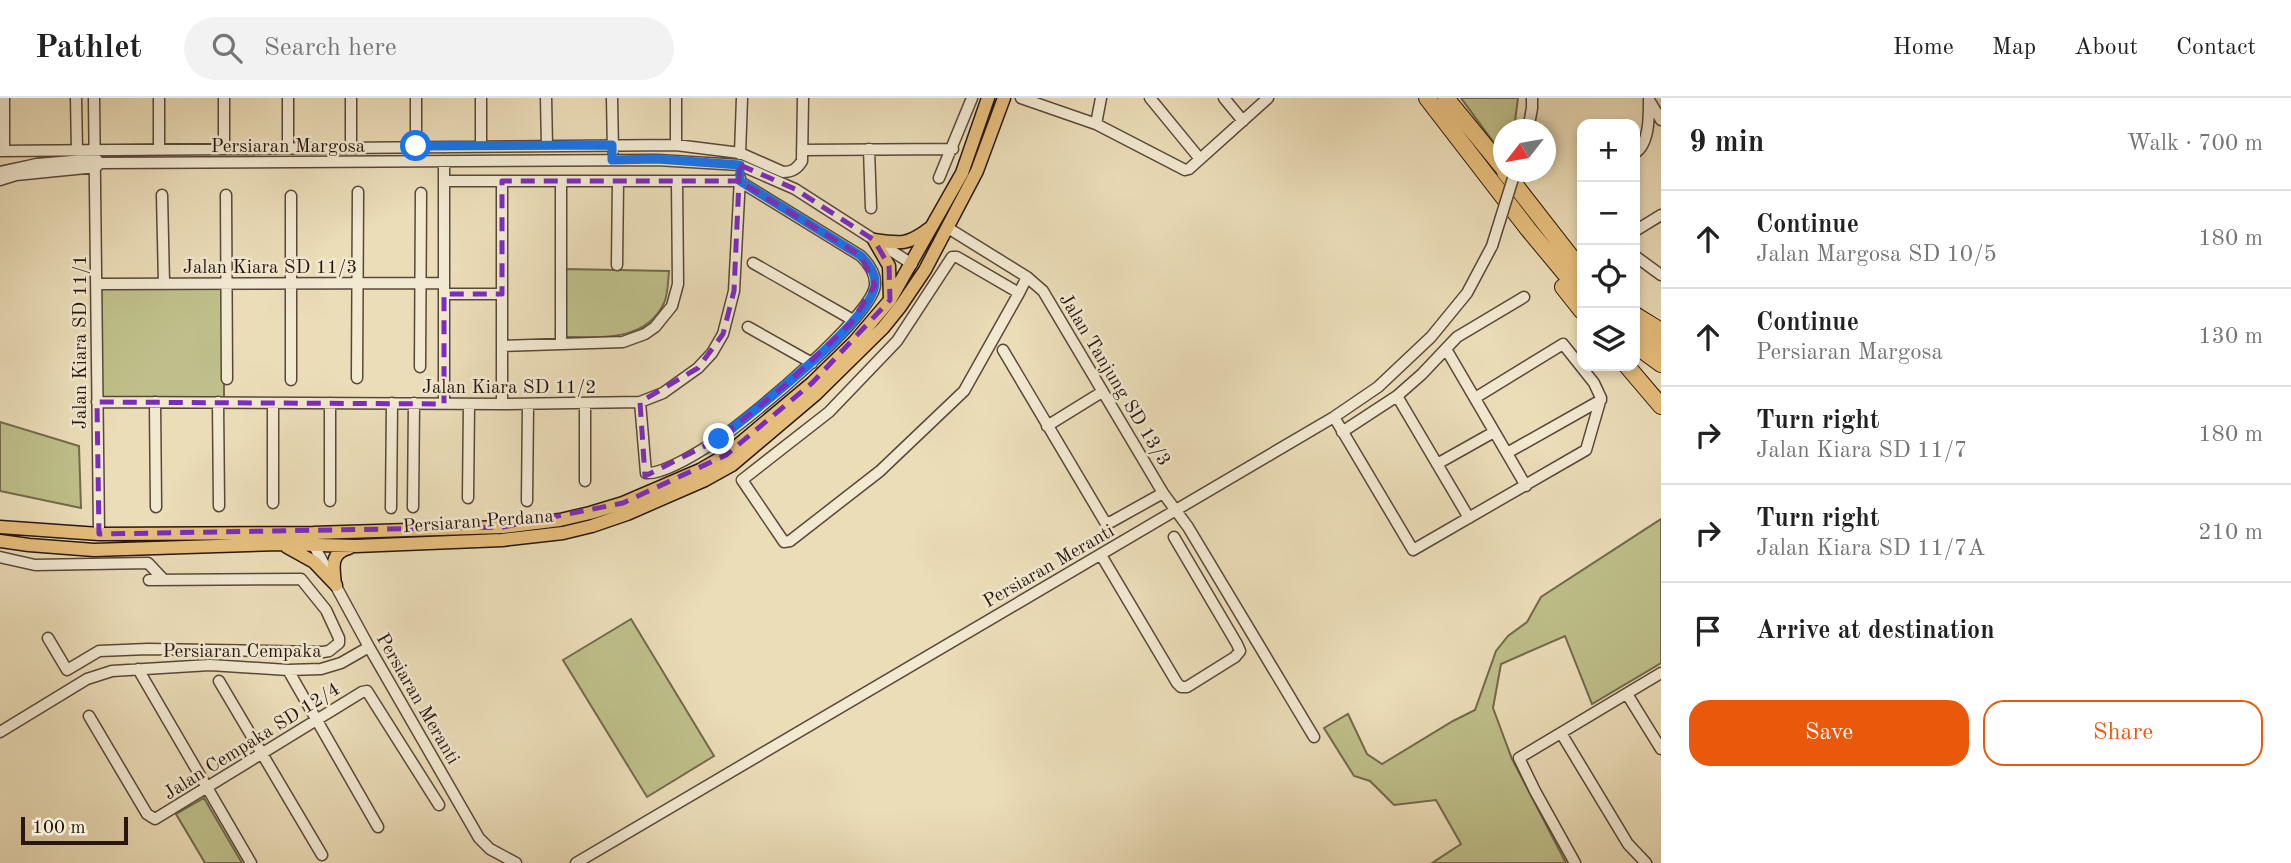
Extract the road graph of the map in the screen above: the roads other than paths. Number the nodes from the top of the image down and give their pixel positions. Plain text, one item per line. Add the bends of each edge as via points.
1 (4, 98) edge
2 (76, 98) edge
3 (94, 98) edge
4 (159, 98) edge
5 (224, 98) edge
6 (288, 98) edge
7 (351, 98) edge
8 (416, 98) edge
9 (481, 98) edge
10 (546, 98) edge
11 (612, 98) edge
12 (676, 98) edge
13 (742, 98) edge
14 (803, 98) edge
15 (972, 98) edge
16 (988, 98) edge
17 (1004, 98) edge
18 (1101, 98) edge
19 (1150, 98) edge
20 (1224, 98) edge
21 (1268, 98) edge
22 (1427, 98) edge
23 (1446, 98) edge
24 (1532, 98) edge
25 (1026, 99) edge
26 (1649, 99) edge
27 (1530, 119) edge
28 (1661, 120) edge
29 (1243, 121) junction
30 (1096, 124) junction
31 (612, 145) junction
32 (676, 145) junction
33 (416, 146) junction
34 (481, 146) junction
35 (547, 146) junction
36 (288, 147) junction
37 (351, 147) junction
38 (224, 148) junction
39 (77, 149) junction
40 (159, 149) junction
41 (869, 149) junction
42 (953, 149) junction
43 (1640, 149) edge
44 (802, 156) junction
45 (1493, 156) edge
46 (740, 159) junction
47 (1200, 159) junction
48 (96, 160) junction
49 (612, 160) junction
50 (444, 161) junction
51 (2, 166) edge
52 (939, 178) dead end
53 (444, 181) junction
54 (502, 181) junction
55 (561, 181) junction
56 (618, 181) junction
57 (677, 181) junction
58 (740, 181) junction
59 (1512, 182) edge
60 (1513, 182) edge
61 (358, 192) dead end
62 (421, 193) dead end
63 (162, 195) dead end
64 (226, 195) dead end
65 (290, 196) dead end
66 (871, 208) dead end
67 (1661, 215) edge
68 (933, 226) junction
69 (1640, 228) edge
70 (945, 232) junction
71 (874, 240) junction
72 (1640, 260) edge
73 (1554, 261) junction
74 (753, 263) dead end
75 (912, 264) junction
76 (617, 265) dead end
77 (1577, 265) edge
78 (1661, 275) edge
79 (1027, 277) junction
80 (420, 282) junction
81 (290, 283) junction
82 (357, 283) junction
83 (97, 284) junction
84 (164, 284) junction
85 (226, 284) junction
86 (444, 288) junction
87 (1577, 288) edge
88 (1019, 293) junction
89 (502, 294) junction
90 (1524, 297) dead end
91 (895, 304) junction
92 (1580, 308) edge
93 (1640, 317) edge
94 (853, 320) junction
95 (748, 327) dead end
96 (1661, 331) edge
97 (1640, 332) edge
98 (561, 342) junction
99 (502, 346) junction
100 (1661, 347) edge
101 (1447, 349) junction
102 (1640, 349) edge
103 (1003, 350) dead end
104 (812, 363) junction
105 (1661, 364) edge
106 (420, 367) dead end
107 (1631, 371) edge
108 (357, 378) dead end
109 (227, 379) dead end
110 (291, 380) dead end
111 (1102, 392) junction
112 (1397, 396) junction
113 (1475, 398) junction
114 (1601, 400) junction
115 (97, 402) junction
116 (155, 402) junction
117 (218, 402) junction
118 (640, 402) junction
119 (273, 403) junction
120 (330, 403) junction
121 (392, 403) junction
122 (414, 403) junction
123 (585, 403) junction
124 (444, 404) junction
125 (469, 404) junction
126 (502, 404) junction
127 (528, 404) junction
128 (1661, 405) edge
129 (1334, 417) junction
130 (1047, 426) junction
131 (1342, 432) junction
132 (1494, 432) junction
133 (1507, 453) junction
134 (1437, 464) junction
135 (732, 465) junction
136 (742, 480) junction
137 (585, 481) dead end
138 (1526, 486) junction
139 (1163, 493) junction
140 (468, 498) dead end
141 (330, 501) dead end
142 (527, 501) dead end
143 (273, 503) dead end
144 (219, 506) dead end
145 (156, 507) dead end
146 (413, 507) dead end
147 (391, 508) dead end
148 (1175, 510) junction
149 (1469, 519) junction
150 (0, 527) edge
151 (31, 530) junction
152 (99, 534) junction
153 (1174, 537) dead end
154 (313, 539) junction
155 (0, 541) edge
156 (280, 544) junction
157 (40, 546) junction
158 (356, 546) junction
159 (1101, 555) junction
160 (0, 557) edge
161 (41, 564) junction
162 (163, 579) junction
163 (149, 580) dead end
164 (336, 585) junction
165 (48, 638) dead end
166 (369, 647) junction
167 (208, 650) junction
168 (210, 665) junction
169 (138, 669) junction
170 (288, 670) junction
171 (1661, 673) edge
172 (219, 681) dead end
173 (1626, 694) junction
174 (89, 716) dead end
175 (411, 719) junction
176 (316, 720) junction
177 (392, 730) junction
178 (0, 732) edge
179 (1561, 733) junction
180 (1314, 737) dead end
181 (1661, 749) edge
182 (262, 753) junction
183 (207, 788) junction
184 (439, 805) dead end
185 (378, 827) dead end
186 (322, 855) dead end
187 (251, 863) edge
188 (516, 863) edge
189 (576, 863) edge
190 (1575, 863) edge
191 (1646, 863) edge

1 - 51 street
2 - 39 street
3 - 48 street, Jalan Kiara SD 11/1
4 - 40 street
5 - 38 street
6 - 36 street
7 - 37 street
8 - 33 street
9 - 34 street
10 - 35 street
11 - 31 street
12 - 32 street
13 - 46 street, Jalan Kiara SD 11/2
14 - 44 street
15 - 42 street
16 - 68 main road, Persiaran Perdana via 962,173
17 - 70 main road, Persiaran Perdana via 980,163
18 - 30 street
19 - 47 street
20 - 29 street
21 - 29 street
22 - 73 highway
23 - 45 highway
24 - 27 street
25 - 30 street
26 - 28 street
26 - 43 street via 1647,130
29 - 47 street
30 - 47 street via 1185,170
31 - 32 street
31 - 35 street
31 - 49 street
32 - 46 street
33 - 34 street
33 - 37 street
34 - 35 street
36 - 37 street
36 - 38 street
38 - 40 street
39 - 48 street
39 - 51 street
40 - 48 street
41 - 42 street
41 - 44 street
41 - 66 street
42 - 52 street
44 - 46 street via 794,170 783,172
46 - 49 street, Persiaran Margosa
46 - 58 street, Jalan Kiara SD 11/2
46 - 71 street, Persiaran Margosa
48 - 50 street, Persiaran Margosa
48 - 51 street, Persiaran Margosa
48 - 83 street, Jalan Kiara SD 11/1
49 - 50 street, Persiaran Margosa
50 - 53 street
53 - 54 street
53 - 86 street
54 - 55 street
54 - 89 street
55 - 56 street
55 - 98 street
56 - 57 street
56 - 76 street
57 - 58 street
57 - 98 street via 678,284 664,318 629,341
58 - 94 street via 861,256 873,272 875,285
58 - 118 street, Jalan Kiara SD 11/2 via 734,291 723,334 698,368 663,393
59 - 129 street, Persiaran Meranti, bridge via 1492,246 1467,293 1431,337 1378,387
60 - 77 highway
61 - 82 street
62 - 80 street
63 - 84 street
64 - 85 street
65 - 81 street
67 - 69 street
68 - 71 main road via 909,242
68 - 75 main road, Persiaran Perdana
70 - 75 main road via 921,261
70 - 79 street, Jalan Tanjung SD 13/3
70 - 91 main road, Persiaran Perdana via 925,270
71 - 75 street, Persiaran Margosa
71 - 91 main road via 889,266
72 - 78 street
73 - 87 highway
73 - 92 highway via 1560,284
74 - 94 street
75 - 91 main road, Persiaran Perdana
79 - 88 street
79 - 111 street, Jalan Tanjung SD 13/3 via 1047,297
80 - 82 street, Jalan Kiara SD 11/3
80 - 86 street, Jalan Kiara SD 11/3
80 - 106 street
81 - 82 street, Jalan Kiara SD 11/3
81 - 85 street, Jalan Kiara SD 11/3
81 - 110 street
82 - 108 street
83 - 84 street, Jalan Kiara SD 11/3
83 - 115 street, Jalan Kiara SD 11/1
84 - 85 street, Jalan Kiara SD 11/3
85 - 109 street
86 - 89 street, Jalan Kiara SD 11/3
86 - 124 street
88 - 136 street via 952,257 897,341 829,412
88 - 136 street via 964,391 880,471 790,541 783,540
89 - 99 street
90 - 101 street via 1457,337
91 - 135 main road, Persiaran Perdana via 883,328 816,394
91 - 154 main road, Persiaran Perdana via 812,383 726,455 623,502 560,520 503,527
93 - 96 highway
94 - 104 street
95 - 104 street
97 - 100 highway
98 - 99 street
99 - 126 street
101 - 112 street
101 - 113 street
102 - 105 highway
103 - 130 street
104 - 118 street via 719,439 652,473 646,473
107 - 128 highway
111 - 130 street
111 - 139 street, Jalan Tanjung SD 13/3
112 - 131 street
112 - 134 street
113 - 114 street via 1563,345 1599,390
113 - 132 street
114 - 133 street
114 - 138 street via 1586,450
115 - 116 street, Jalan Kiara SD 11/2
115 - 152 street, Jalan Kiara SD 11/1
116 - 117 street, Jalan Kiara SD 11/2
116 - 145 street
117 - 119 street, Jalan Kiara SD 11/2
117 - 144 street
118 - 123 street, Jalan Kiara SD 11/2
119 - 120 street, Jalan Kiara SD 11/2
119 - 143 street
120 - 121 street, Jalan Kiara SD 11/2
120 - 141 street
121 - 122 street, Jalan Kiara SD 11/2
121 - 147 street
122 - 124 street, Jalan Kiara SD 11/2
122 - 146 street
123 - 127 street, Jalan Kiara SD 11/2
123 - 137 street
124 - 125 street, Jalan Kiara SD 11/2
125 - 126 street, Jalan Kiara SD 11/2
125 - 140 street
126 - 127 street, Jalan Kiara SD 11/2
127 - 142 street
129 - 131 street
129 - 148 street, Persiaran Meranti
130 - 139 street via 1105,522
131 - 149 street via 1413,550
132 - 133 street
132 - 134 street
133 - 138 street
134 - 149 street
135 - 136 street
135 - 158 main road, Persiaran Perdana via 627,514 563,533
138 - 149 street
139 - 148 street, Jalan Tanjung SD 13/3
148 - 159 street, Persiaran Meranti
148 - 180 street, Jalan Tanjung SD 13/3
150 - 151 main road, Persiaran Perdana
151 - 152 main road, Persiaran Perdana
151 - 157 street
152 - 154 main road, Persiaran Perdana
153 - 159 street via 1240,651 1187,687 1181,687
154 - 156 main road, Persiaran Perdana
154 - 158 main road, Persiaran Perdana
154 - 164 street, Persiaran Meranti
155 - 157 main road, Persiaran Perdana
156 - 157 main road, Persiaran Perdana via 94,550
156 - 164 main road via 314,562
157 - 161 street
158 - 164 main road via 337,553 333,561
159 - 189 street, Persiaran Meranti
160 - 161 street
161 - 162 street via 148,564
162 - 163 street
162 - 167 street via 301,579 327,610 339,638 335,647 323,652
164 - 166 street, Persiaran Meranti
165 - 167 street via 67,670 99,651
166 - 170 street, Persiaran Cempaka via 332,667
166 - 175 street, Persiaran Meranti
167 - 168 street
168 - 169 street, Persiaran Cempaka
168 - 170 street, Persiaran Cempaka
169 - 178 street, Persiaran Cempaka via 88,679
169 - 183 street
170 - 176 street
171 - 173 street
172 - 182 street
173 - 179 street
173 - 181 street
174 - 183 street, Jalan Cempaka SD 12/4 via 153,819
175 - 177 street
175 - 188 street, Persiaran Meranti via 479,838 489,849
176 - 177 street, Jalan Cempaka SD 12/4 via 367,691
176 - 182 street, Jalan Cempaka SD 12/4
176 - 185 street
177 - 184 street
179 - 190 street via 1519,758
179 - 191 street via 1628,844
182 - 183 street, Jalan Cempaka SD 12/4
182 - 186 street
183 - 187 street

